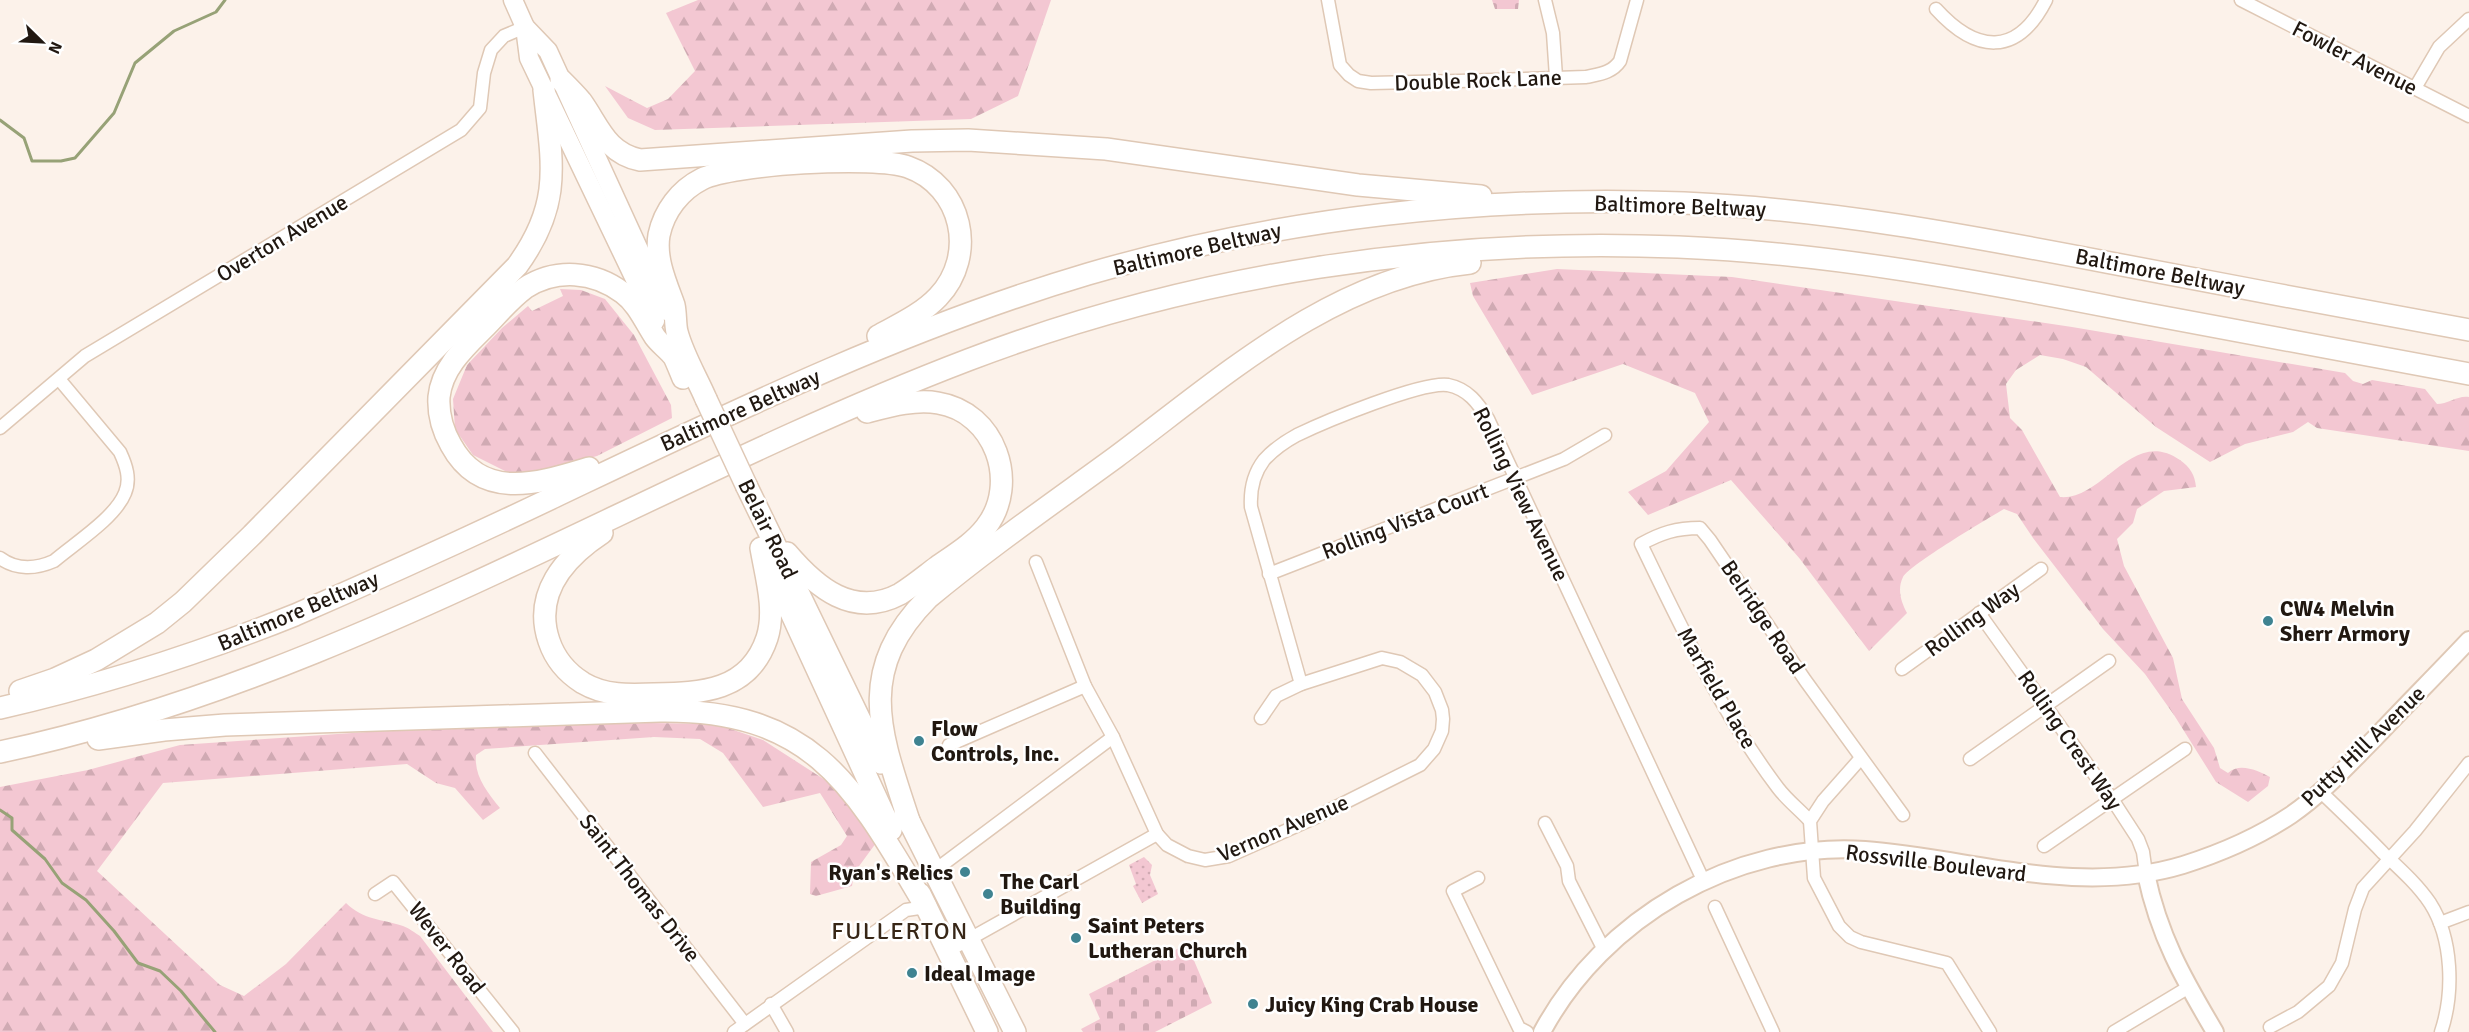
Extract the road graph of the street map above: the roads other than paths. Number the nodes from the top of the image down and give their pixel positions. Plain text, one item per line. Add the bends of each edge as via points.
1 (513, 0) edge
2 (1328, 0) edge
3 (1545, 0) edge
4 (1637, 0) edge
5 (2046, 0) edge
6 (2241, 0) edge
7 (1936, 9) dead end
8 (2469, 19) edge
9 (525, 27) junction
10 (1556, 77) junction
11 (553, 85) junction
12 (2415, 88) junction
13 (2469, 116) edge
14 (1547, 202) junction
15 (1763, 252) junction
16 (2469, 330) edge
17 (678, 333) junction
18 (673, 357) junction
19 (2469, 374) edge
20 (59, 379) junction
21 (800, 382) junction
22 (700, 402) junction
23 (822, 421) junction
24 (0, 428) edge
25 (1605, 435) dead end
26 (661, 445) junction
27 (1514, 479) junction
28 (664, 492) junction
29 (765, 540) junction
30 (1641, 544) joint
31 (0, 558) edge
32 (1036, 562) dead end
33 (2041, 569) dead end
34 (1269, 574) junction
35 (1979, 613) junction
36 (2469, 640) edge
37 (2109, 661) dead end
38 (1902, 669) dead end
39 (1301, 684) junction
40 (1085, 686) junction
41 (0, 696) edge
42 (2046, 706) junction
43 (0, 708) edge
44 (1261, 718) dead end
45 (1113, 737) junction
46 (949, 746) dead end
47 (23, 747) junction
48 (2185, 749) dead end
49 (0, 752) edge
50 (535, 753) dead end
51 (1861, 758) junction
52 (1970, 759) dead end
53 (2469, 763) edge
54 (2321, 792) junction
55 (2112, 800) junction
56 (1903, 815) dead end
57 (1810, 821) junction
58 (1545, 823) dead end
59 (910, 824) junction
60 (1157, 834) junction
61 (2044, 846) dead end
62 (1812, 852) junction
63 (2389, 858) junction
64 (934, 871) junction
65 (2146, 874) junction
66 (1478, 878) dead end
67 (1704, 882) junction
68 (375, 894) dead end
69 (926, 907) junction
70 (1714, 907) dead end
71 (2469, 912) edge
72 (2439, 923) junction
73 (968, 939) junction
74 (1605, 950) junction
75 (948, 951) junction
76 (2189, 987) junction
77 (771, 1004) junction
78 (745, 1024) junction
79 (2270, 1028) dead end
80 (513, 1032) edge
81 (734, 1032) edge
82 (787, 1032) edge
83 (987, 1032) edge
84 (1015, 1032) edge
85 (1527, 1032) edge
86 (1542, 1032) edge
87 (1773, 1032) edge
88 (1990, 1032) edge
89 (2115, 1032) edge
90 (2215, 1032) edge
91 (2441, 1032) edge

1 - 9 main road, Belair Road
2 - 10 street, Double Rock Lane via 1340,65 1358,81
3 - 10 street via 1553,33
4 - 10 street, Double Rock Lane via 1616,66 1600,74
5 - 7 street via 2027,30 1997,42 1978,41 1961,32
6 - 12 street, Fowler Avenue
8 - 12 street via 2439,47
9 - 11 main road, Belair Road via 529,58
9 - 20 street, Overton Avenue via 504,36 491,50 480,108 461,130 110,340
11 - 14 highway via 581,102 610,146 620,154 640,160 912,141 979,141 1106,149 1358,185
11 - 17 main road, Belair Road
11 - 18 main road, Belair Road
11 - 41 highway via 550,198 535,238 517,267 183,602 157,623 96,660 55,679
12 - 13 street, Fowler Avenue
14 - 16 highway, Baltimore Beltway via 1686,203 1862,219
14 - 21 highway, Baltimore Beltway via 1353,219 1154,256 954,319
15 - 19 highway, Baltimore Beltway via 1972,280
15 - 23 highway, Baltimore Beltway via 1614,245 1547,247 1424,254 1288,272 1162,300 1031,338 959,363
15 - 59 highway via 1614,251 1443,267 1357,295 1291,330 945,583 906,623 883,674 880,717
17 - 21 highway via 661,265 659,235 669,209 689,187 717,172 841,161 890,162 921,172 939,187 954,207 958,221 961,249 946,287 926,308
17 - 22 highway, Belair Road
18 - 22 highway, Belair Road
18 - 26 highway via 624,294 587,276 560,275 526,288 509,303 459,354 445,376 439,398 441,423 453,448 469,469 493,481 539,483
20 - 24 street, Overton Avenue
20 - 31 street via 120,452 128,481 125,493 108,516 54,561 24,567
21 - 26 highway, Baltimore Beltway
22 - 29 highway, Belair Road, bridge
23 - 28 highway, Baltimore Beltway
23 - 29 highway via 916,402 939,403 962,411 980,425 997,451 1002,477 994,513 976,539 910,588 871,602 856,602 829,593
25 - 27 street, Rolling Vista Court via 1564,459
26 - 43 highway, Baltimore Beltway via 284,620 141,671
27 - 34 street, Rolling Vista Court
27 - 34 street, Rolling View Avenue via 1488,419 1467,393 1438,385 1388,399 1297,435 1264,460 1250,495
27 - 67 street, Rolling View Avenue
28 - 29 highway via 589,541 551,583 544,613 545,629 560,663 584,684 623,695 700,693 718,689 745,672 762,650 770,622
28 - 47 highway, Baltimore Beltway via 314,655 154,712
29 - 59 highway, Belair Road
29 - 69 highway, Belair Road
30 - 51 street, Belridge Road via 1662,532 1700,528
30 - 57 street, Marfield Place via 1691,648 1738,727 1779,789
32 - 40 street, Vernon Avenue
33 - 35 street, Rolling Way
34 - 39 street, Rolling View Avenue
35 - 38 street, Rolling Way
35 - 42 street, Rolling Crest Way
36 - 54 main road, Putty Hill Avenue
37 - 42 street
39 - 44 street, Vernon Avenue via 1276,696
39 - 60 street, Vernon Avenue via 1374,660 1394,660 1414,669 1435,692 1442,710 1442,731 1434,749 1420,765 1229,856 1205,860 1188,856 1167,845
40 - 45 street, Vernon Avenue
40 - 46 street
42 - 52 street
42 - 55 street, Rolling Crest Way
45 - 60 street, Vernon Avenue
45 - 64 street
47 - 49 highway, Baltimore Beltway
47 - 69 highway via 225,725 710,712 773,730 824,762 860,801
48 - 55 street
50 - 78 street, Saint Thomas Drive
51 - 56 street, Belridge Road
51 - 57 street
53 - 63 street
54 - 63 street
54 - 65 main road, Putty Hill Avenue via 2278,823 2233,846
55 - 61 street
55 - 65 street, Rolling Crest Way via 2138,840
57 - 62 street
58 - 74 street via 1567,866 1569,881
59 - 64 highway, Belair Road
60 - 73 street
62 - 65 main road, Rossville Boulevard via 1864,850 2043,876
62 - 67 main road, Rossville Boulevard via 1764,861
62 - 88 street via 1814,878 1839,926 1861,942 1947,963
63 - 72 street via 2421,891
63 - 79 street via 2359,896 2342,963 2329,986 2298,1012
64 - 73 highway, Belair Road
65 - 76 main road via 2164,938
66 - 85 street via 1453,891 1519,1028
67 - 74 main road, Rossville Boulevard via 1650,912
68 - 80 street, Wever Road via 393,882
69 - 75 highway, Belair Road
69 - 77 street via 906,910
70 - 87 street
71 - 72 street
72 - 91 street via 2449,986
73 - 75 street
73 - 84 highway, Belair Road
74 - 86 main road, Rossville Boulevard via 1573,984
75 - 83 highway, Belair Road
76 - 89 street
76 - 90 main road
77 - 78 street
77 - 82 street
78 - 81 street

